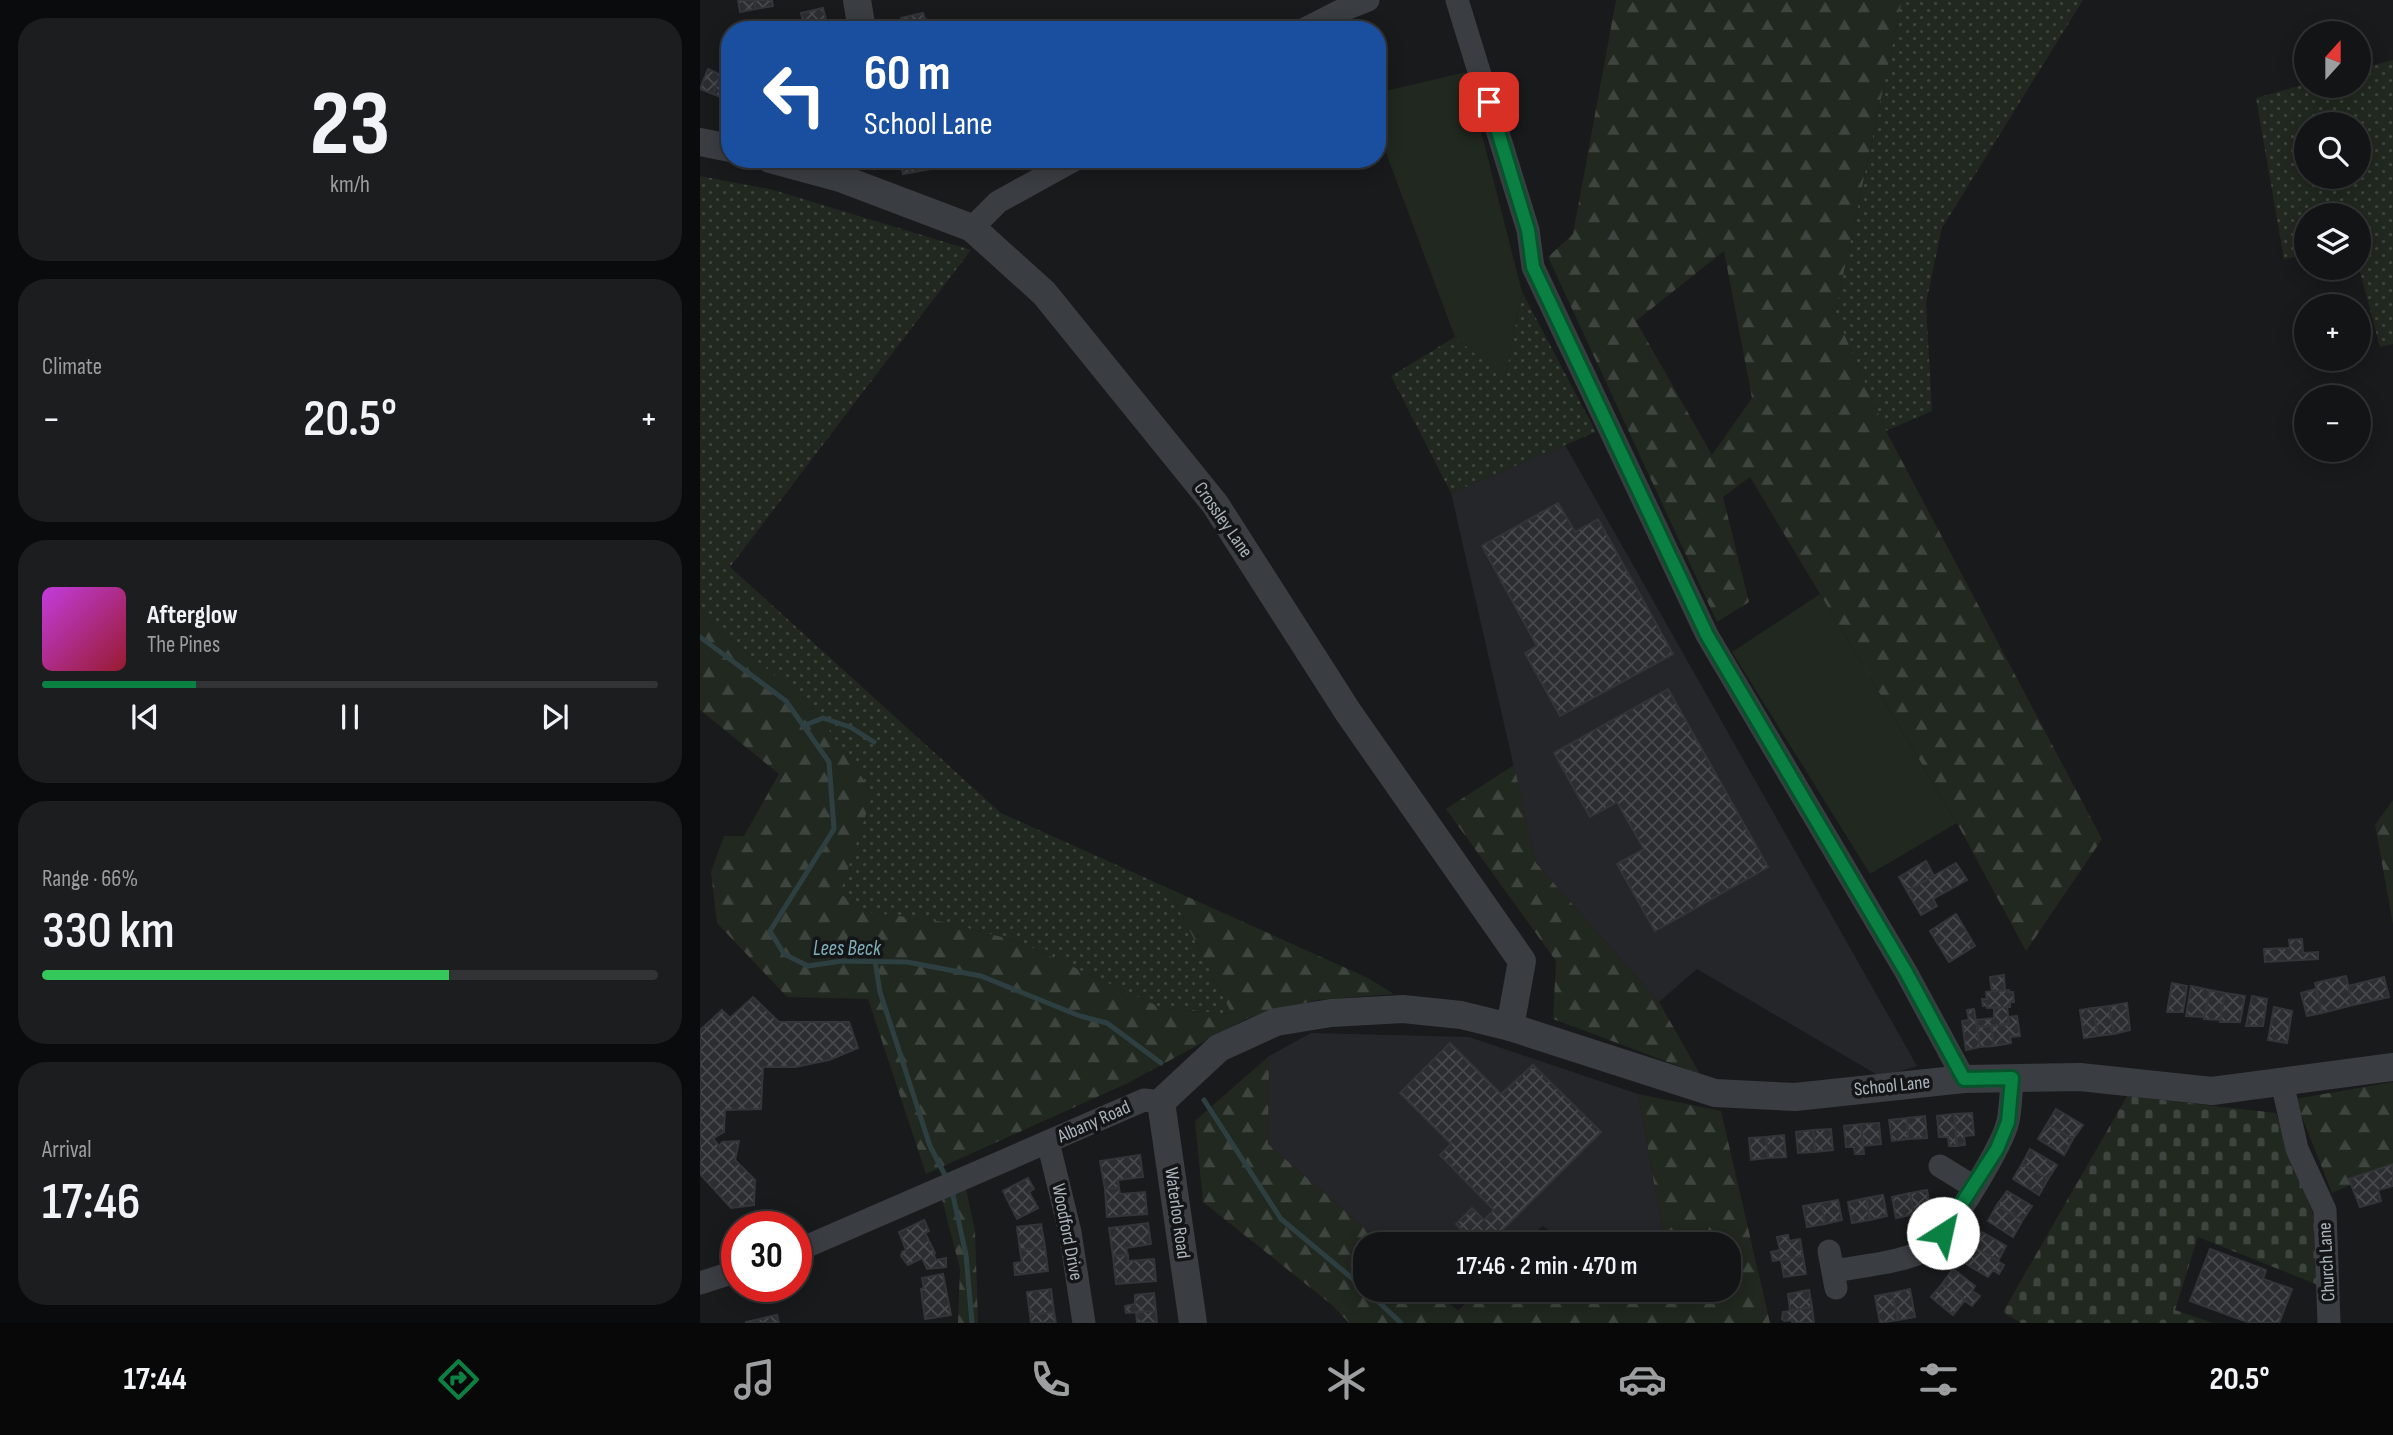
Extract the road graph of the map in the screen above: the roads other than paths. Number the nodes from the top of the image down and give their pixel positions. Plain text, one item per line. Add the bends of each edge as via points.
1 (857, 0) edge
2 (1368, 0) edge
3 (1457, 0) edge
4 (860, 21) edge
5 (1320, 21) edge
6 (700, 142) edge
7 (721, 146) edge
8 (1060, 168) edge
9 (844, 169) edge
10 (972, 229) junction
11 (1510, 1027) junction
12 (2393, 1067) edge
13 (2012, 1078) junction
14 (1964, 1079) junction
15 (2282, 1082) junction
16 (1161, 1102) junction
17 (1048, 1142) junction
18 (1940, 1166) dead end
19 (1973, 1186) junction
20 (812, 1244) edge
21 (1833, 1270) dead end
22 (721, 1276) edge
23 (700, 1283) edge
24 (1084, 1323) edge
25 (1193, 1323) edge
26 (2329, 1323) edge

1 - 4 street
2 - 5 street
3 - 14 street via 1528,230 1533,267 1707,635
6 - 7 street
8 - 10 street via 998,202
9 - 10 street, Crossley Lane
10 - 11 street, Crossley Lane via 1044,293 1215,504 1348,712 1522,961
11 - 14 street, School Lane via 1715,1093 1795,1097
11 - 16 street via 1461,1015 1404,1009 1276,1021 1219,1048
12 - 15 street, School Lane
13 - 14 street, School Lane
13 - 15 street, School Lane via 2080,1077 2212,1091
13 - 19 street via 2008,1122
15 - 26 street, Church Lane via 2297,1149 2325,1210
16 - 17 street, Albany Road via 1144,1100
16 - 25 street, Waterloo Road
17 - 20 street, Albany Road
17 - 24 street, Woodford Drive via 1070,1233
18 - 19 street
19 - 21 street via 1932,1246 1900,1260
22 - 23 street

